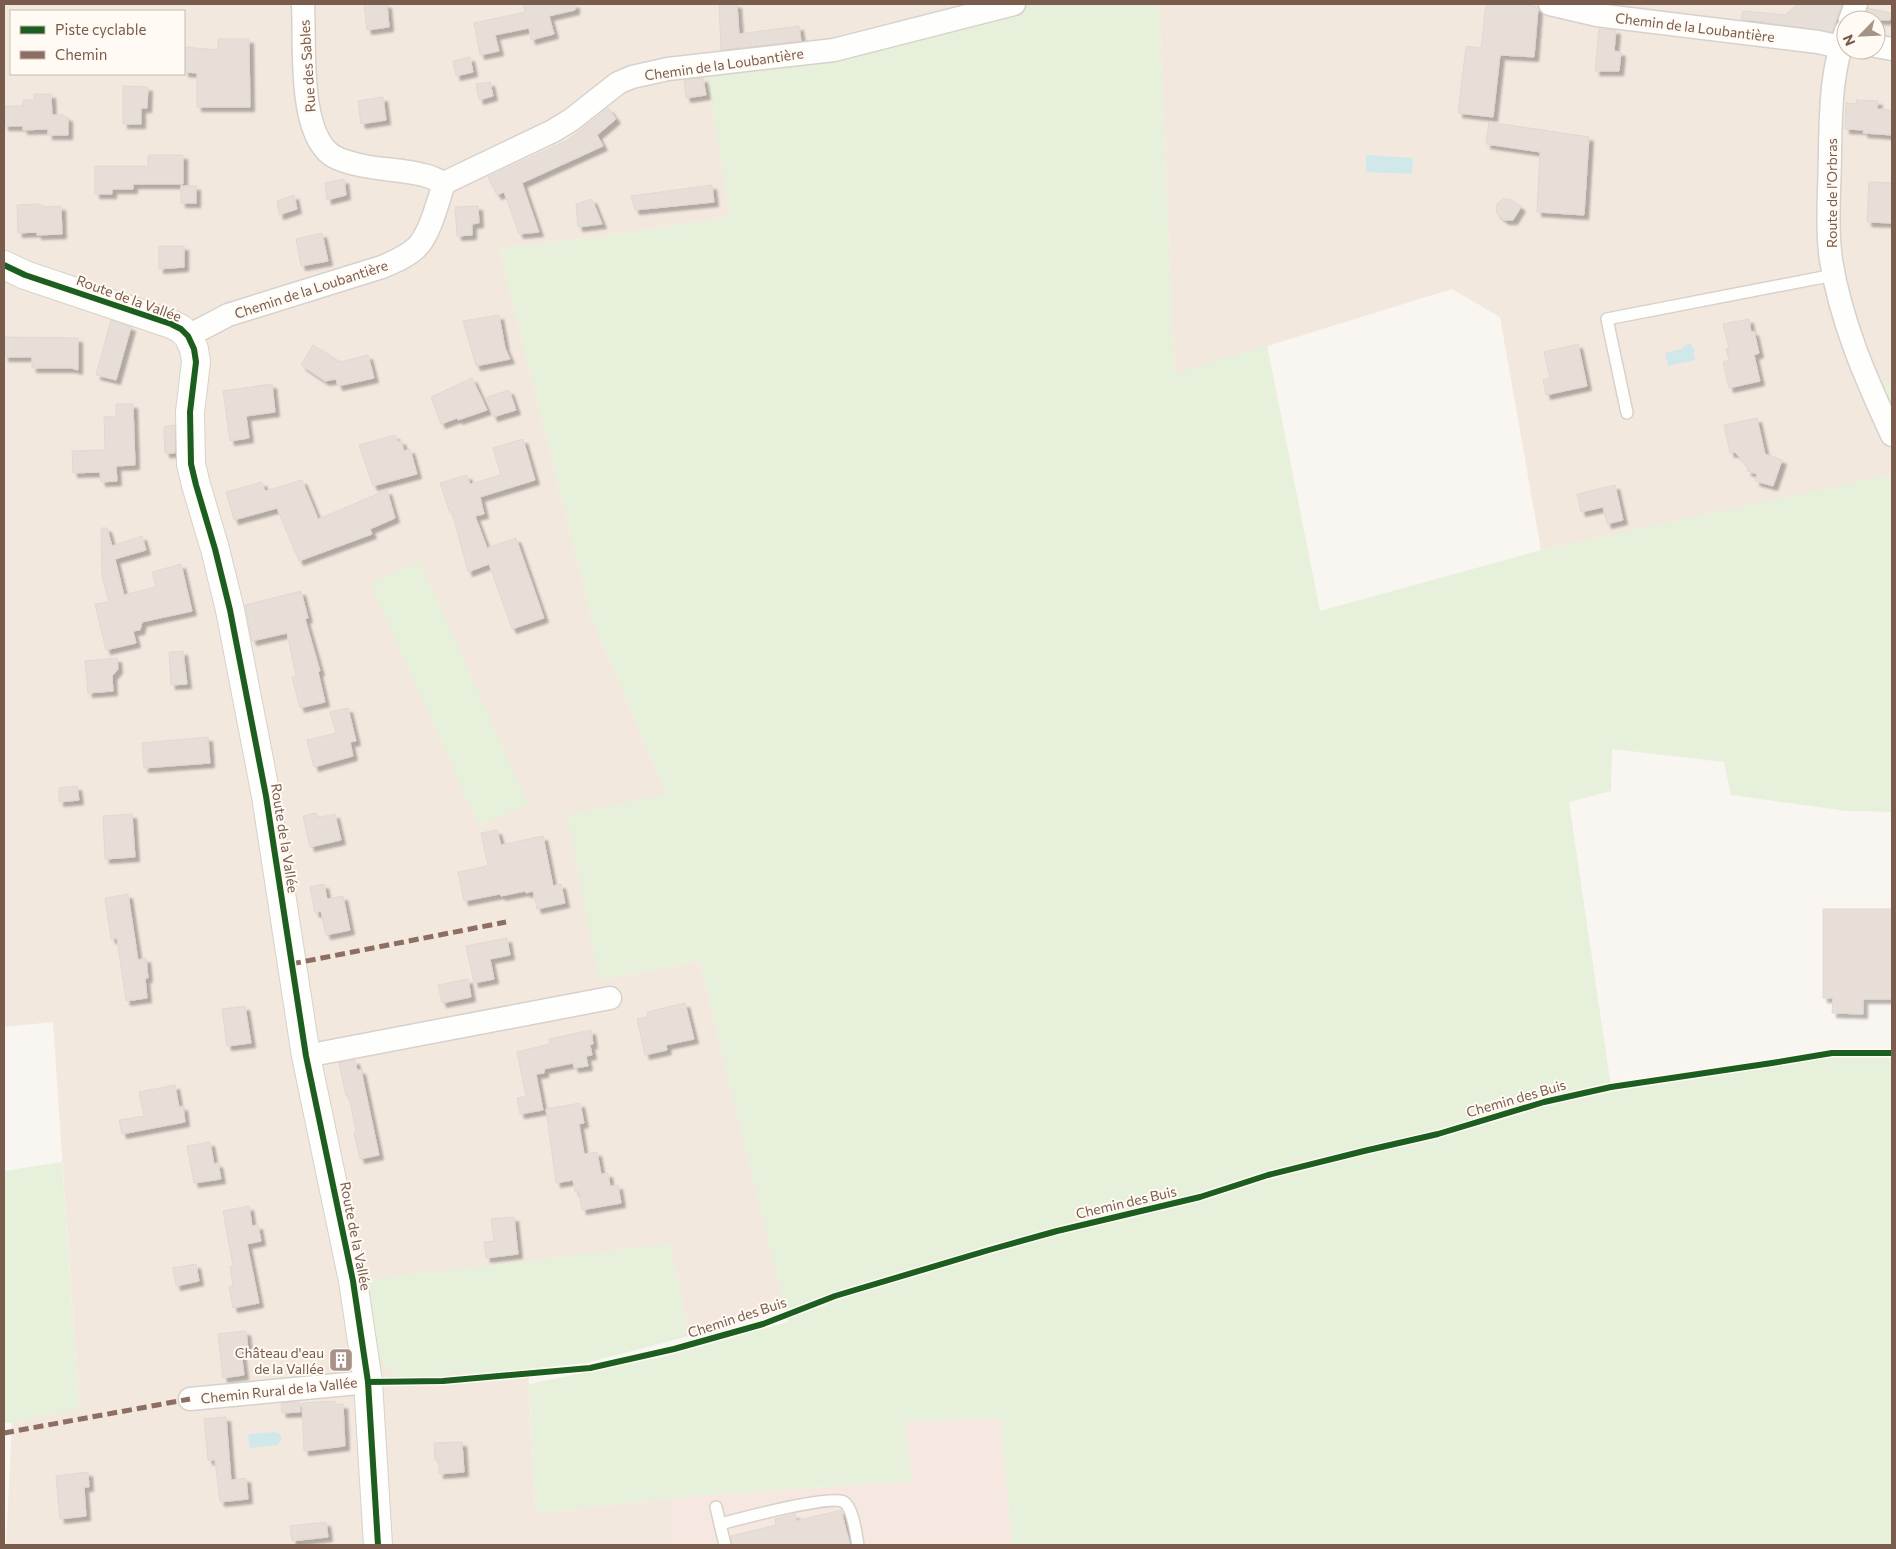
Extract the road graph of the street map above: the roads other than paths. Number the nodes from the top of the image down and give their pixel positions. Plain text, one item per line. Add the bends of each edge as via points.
1 (303, 4) edge
2 (1014, 4) edge
3 (1550, 4) edge
4 (1836, 37) edge
5 (1837, 60) edge
6 (444, 183) junction
7 (11, 272) edge
8 (1834, 275) junction
9 (188, 336) junction
10 (1627, 413) dead end
11 (1892, 435) edge
12 (610, 998) dead end
13 (306, 1056) junction
14 (368, 1382) junction
15 (190, 1399) dead end
16 (716, 1507) dead end
17 (720, 1524) junction
18 (378, 1545) edge
19 (725, 1545) edge
20 (858, 1545) edge

1 - 6 street, Rue des Sables via 310,116 325,150 354,164 424,175
2 - 6 street, Chemin de la Loubantière via 834,50 668,69 632,77 618,83 553,131
3 - 4 street, Chemin de la Loubantière via 1597,15 1818,42
5 - 8 street, Route de l'Orbras via 1832,95 1828,213
6 - 9 street, Chemin de la Loubantière via 425,236 402,258 228,315
7 - 9 street, Route de la Vallée via 172,324
8 - 10 lane via 1607,319
8 - 11 street, Route de l'Orbras via 1857,356
9 - 13 street, Route de la Vallée via 196,362 190,412 191,464 230,610 266,796
12 - 13 street
13 - 14 street, Route de la Vallée via 353,1281
14 - 15 street, Chemin Rural de la Vallée
14 - 18 street, Route de la Vallée
16 - 17 lane
17 - 19 lane
17 - 20 lane via 809,1503 841,1500 850,1510

